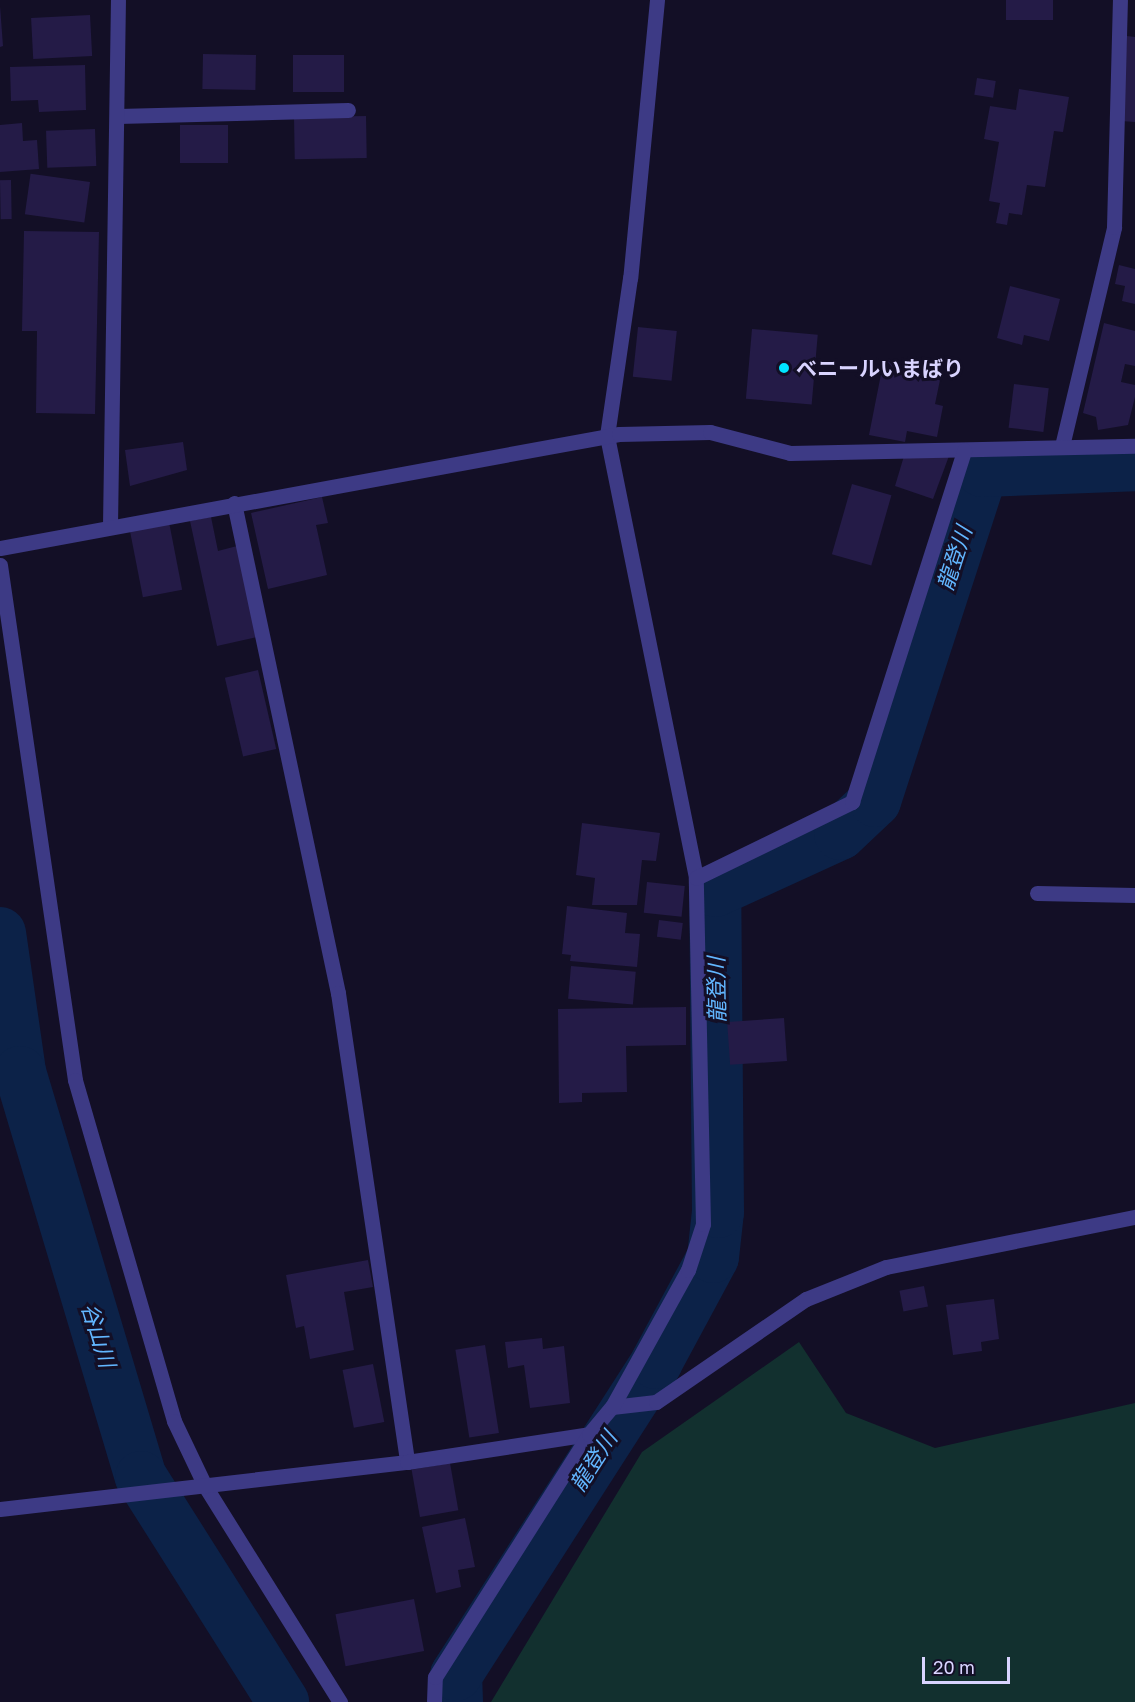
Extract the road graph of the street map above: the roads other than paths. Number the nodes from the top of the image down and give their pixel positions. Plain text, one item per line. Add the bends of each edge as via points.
1 (118, 0) edge
2 (657, 0) edge
3 (1120, 0) edge
4 (348, 110) dead end
5 (118, 116) junction
6 (607, 436) junction
7 (1135, 446) edge
8 (1062, 447) junction
9 (964, 450) junction
10 (234, 503) junction
11 (110, 525) junction
12 (0, 548) edge
13 (0, 565) edge
14 (696, 878) junction
15 (1037, 893) dead end
16 (1135, 895) edge
17 (1135, 1217) edge
18 (612, 1407) junction
19 (589, 1434) junction
20 (407, 1462) junction
21 (205, 1486) junction
22 (0, 1509) edge
23 (340, 1702) edge
24 (434, 1702) edge

1 - 5 street
2 - 6 street via 630,278
3 - 8 street via 1114,227
4 - 5 street
5 - 11 street
6 - 9 street via 710,432 790,453
6 - 10 street
6 - 14 street
7 - 8 street
8 - 9 street
9 - 14 street via 852,802
10 - 11 street
10 - 20 street via 338,993
11 - 12 street
13 - 21 street via 75,1080 174,1421
14 - 18 street via 703,1224 688,1270
15 - 16 street
17 - 18 street via 886,1267 806,1299 656,1402
18 - 19 street
19 - 20 street
19 - 24 street via 435,1677
20 - 21 street
21 - 22 street
21 - 23 street

